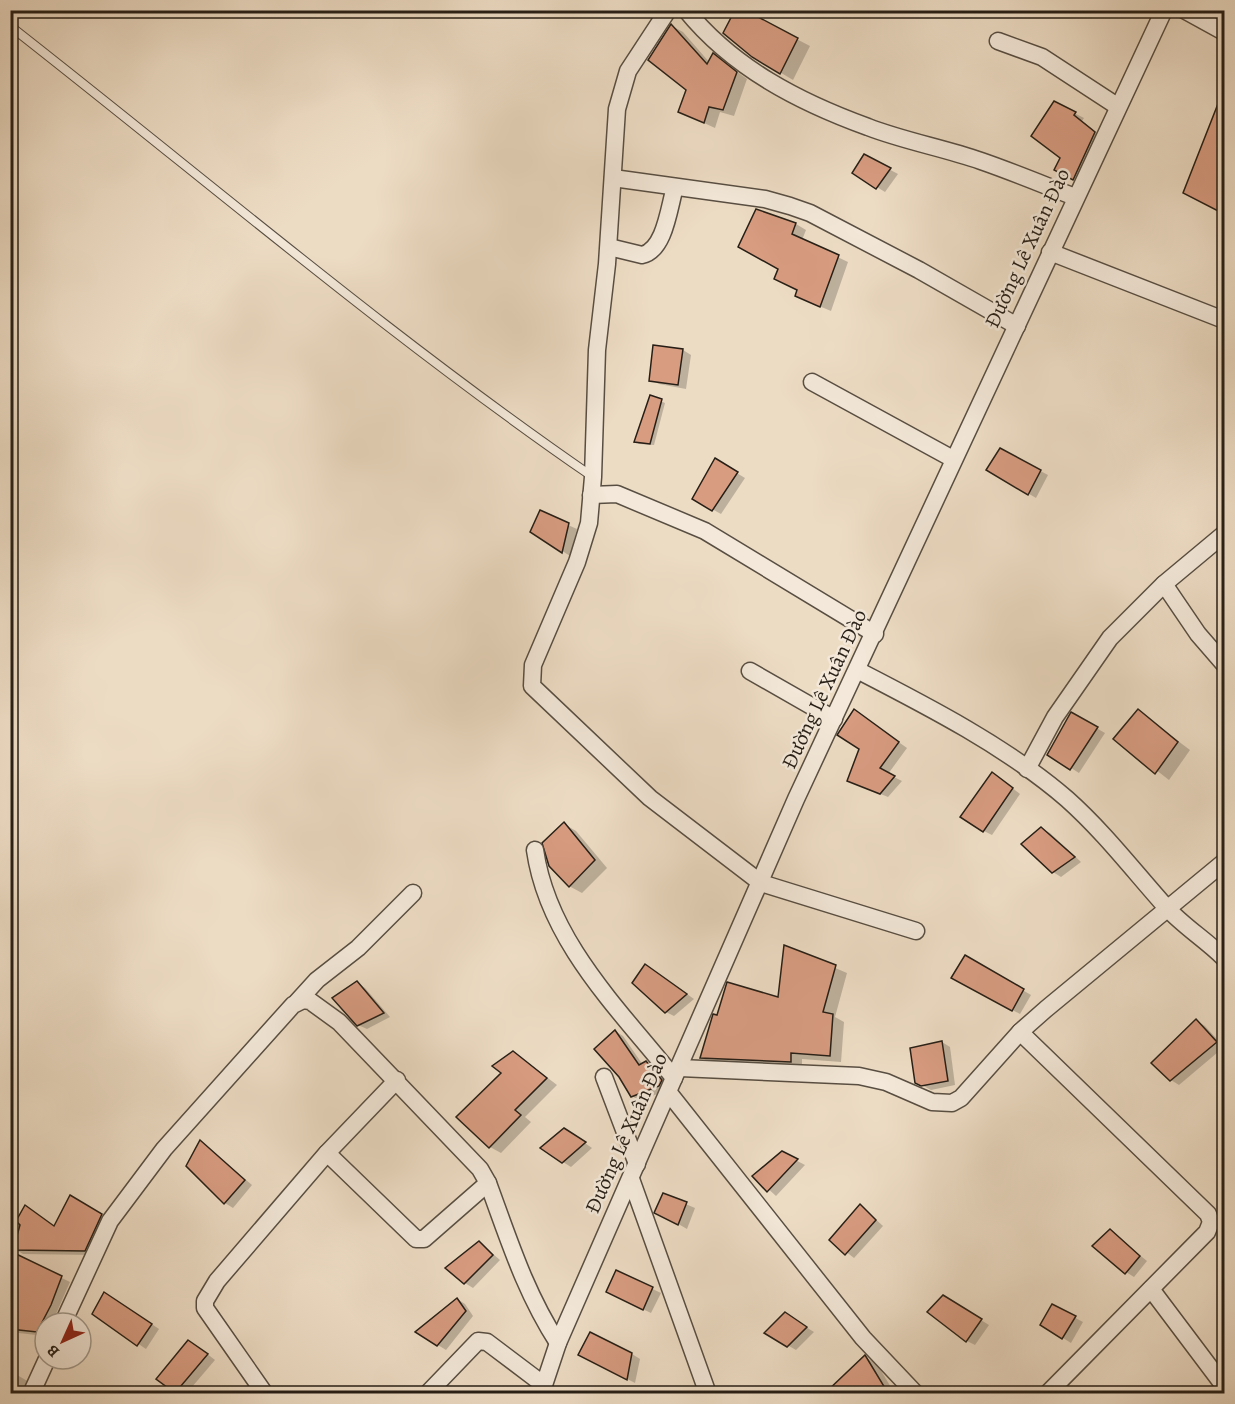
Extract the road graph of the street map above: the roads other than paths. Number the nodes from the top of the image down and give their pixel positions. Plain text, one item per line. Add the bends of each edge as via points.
1 (668, 10) edge
2 (686, 10) edge
3 (1164, 10) edge
4 (1184, 10) edge
5 (10, 26) edge
6 (1224, 32) edge
7 (998, 40) dead end
8 (1117, 106) junction
9 (614, 178) junction
10 (675, 188) junction
11 (1075, 197) junction
12 (609, 247) junction
13 (1050, 252) junction
14 (1224, 320) edge
15 (1017, 326) junction
16 (812, 382) dead end
17 (953, 459) junction
18 (593, 477) junction
19 (591, 495) junction
20 (1224, 534) edge
21 (1164, 584) junction
22 (875, 633) junction
23 (1224, 664) edge
24 (857, 670) junction
25 (750, 672) dead end
26 (834, 719) junction
27 (1027, 769) junction
28 (535, 850) dead end
29 (1224, 862) edge
30 (761, 883) junction
31 (413, 893) dead end
32 (1168, 909) junction
33 (915, 931) dead end
34 (1224, 958) edge
35 (297, 1002) junction
36 (1020, 1032) junction
37 (604, 1077) dead end
38 (397, 1080) junction
39 (674, 1080) junction
40 (327, 1153) junction
41 (634, 1172) junction
42 (488, 1183) junction
43 (1150, 1289) junction
44 (69, 1311) edge
45 (558, 1343) junction
46 (42, 1371) edge
47 (1224, 1386) edge
48 (543, 1389) edge
49 (34, 1392) edge
50 (265, 1394) edge
51 (427, 1394) edge
52 (708, 1394) edge
53 (916, 1394) edge
54 (1047, 1394) edge

1 - 9 street via 633,62 621,90
2 - 11 street via 702,30 740,62 801,99 869,128 981,161
3 - 8 street, Đường Lê Xuân Đào
4 - 6 street
5 - 18 lane via 400,335
7 - 8 street via 1042,57
8 - 11 street, Đường Lê Xuân Đào
9 - 10 street
9 - 12 street
10 - 12 street via 654,249 642,255
10 - 15 street via 765,200 810,213
11 - 13 street, Đường Lê Xuân Đào
12 - 18 street via 597,350
13 - 14 street
13 - 15 street, Đường Lê Xuân Đào
15 - 17 street, Đường Lê Xuân Đào
16 - 17 street
17 - 22 street, Đường Lê Xuân Đào
18 - 19 street
19 - 22 street via 617,494 705,531
19 - 30 street via 578,562 533,665 532,686 650,798
20 - 21 street
21 - 23 street
21 - 27 street via 1110,638 1055,717
22 - 24 street, Đường Lê Xuân Đào
24 - 26 street, Đường Lê Xuân Đào
24 - 27 street via 957,724
25 - 26 street
26 - 30 street, Đường Lê Xuân Đào
27 - 32 street via 1089,819
28 - 39 street via 545,895 573,950
29 - 32 street
30 - 33 street
30 - 39 street, Đường Lê Xuân Đào
31 - 35 street
32 - 34 street
32 - 36 street
35 - 38 street via 309,1001 339,1022
35 - 44 street via 164,1149 110,1221
36 - 39 street via 961,1098 952,1103 932,1102 886,1082 859,1076
36 - 43 street via 1211,1218 1207,1232
37 - 41 street
38 - 40 street
38 - 42 street via 465,1151
39 - 41 street, Đường Lê Xuân Đào
39 - 53 street via 863,1338
40 - 42 street via 416,1239 424,1239
40 - 50 street via 217,1281 205,1301
41 - 45 street, Đường Lê Xuân Đào
41 - 52 street
42 - 45 street via 522,1279
43 - 47 street
43 - 54 street
45 - 48 street, Đường Lê Xuân Đào
46 - 49 street
48 - 51 street via 487,1342 478,1341

